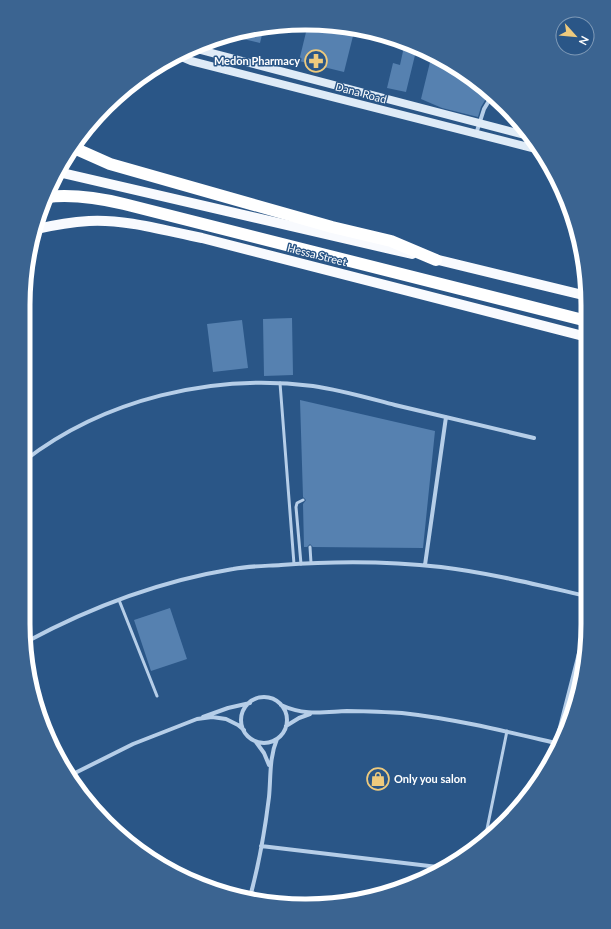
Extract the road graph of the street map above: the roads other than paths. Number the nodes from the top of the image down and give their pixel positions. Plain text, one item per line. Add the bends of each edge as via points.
1 (202, 50) edge
2 (185, 58) edge
3 (489, 100) edge
4 (479, 124) junction
5 (521, 134) edge
6 (476, 135) junction
7 (532, 148) edge
8 (78, 150) edge
9 (64, 173) edge
10 (52, 197) edge
11 (41, 228) edge
12 (436, 260) junction
13 (580, 294) edge
14 (581, 319) edge
15 (581, 334) edge
16 (280, 383) junction
17 (446, 417) junction
18 (534, 438) dead end
19 (30, 457) edge
20 (303, 500) dead end
21 (304, 540) dead end
22 (299, 544) junction
23 (310, 547) dead end
24 (311, 563) junction
25 (294, 564) junction
26 (301, 564) junction
27 (425, 565) junction
28 (581, 595) edge
29 (119, 600) junction
30 (31, 640) edge
31 (579, 654) edge
32 (157, 696) dead end
33 (250, 702) junction
34 (282, 705) junction
35 (314, 713) junction
36 (565, 716) edge
37 (198, 719) junction
38 (286, 726) junction
39 (244, 730) junction
40 (507, 731) junction
41 (277, 739) junction
42 (256, 741) junction
43 (554, 743) edge
44 (74, 773) edge
45 (270, 773) junction
46 (487, 831) edge
47 (261, 846) junction
48 (435, 867) edge
49 (251, 894) edge

1 - 4 street, Dana Road
2 - 6 street, Dana Road
3 - 4 street
4 - 5 street, Dana Road
4 - 6 street
6 - 7 street, Dana Road
8 - 12 highway via 110,164 332,227 391,241
9 - 12 main road, Hessa Street
10 - 14 highway via 76,196 124,204
11 - 15 main road, Hessa Street via 90,221 108,222 202,238
12 - 13 main road, Hessa Street
16 - 17 street via 332,389
16 - 19 street via 210,386 139,402 84,424
16 - 25 lane
17 - 18 street
17 - 27 street
20 - 22 lane via 296,506
21 - 22 lane
22 - 26 lane
23 - 24 lane
24 - 26 street
24 - 27 street
25 - 26 street
25 - 29 street via 215,572
27 - 28 street via 486,574
29 - 30 street
29 - 32 lane
31 - 36 street
33 - 34 street via 264,697 274,699
33 - 37 street
33 - 39 street via 242,714
34 - 35 street via 300,712
34 - 38 street via 286,715
35 - 38 street
35 - 40 street via 401,713
37 - 39 street via 226,719
37 - 44 street via 133,744
38 - 41 street
39 - 42 street
40 - 43 street
40 - 46 lane
41 - 42 street via 266,743
41 - 45 street via 271,756
42 - 45 street via 267,759
45 - 47 street
47 - 48 street
47 - 49 street

